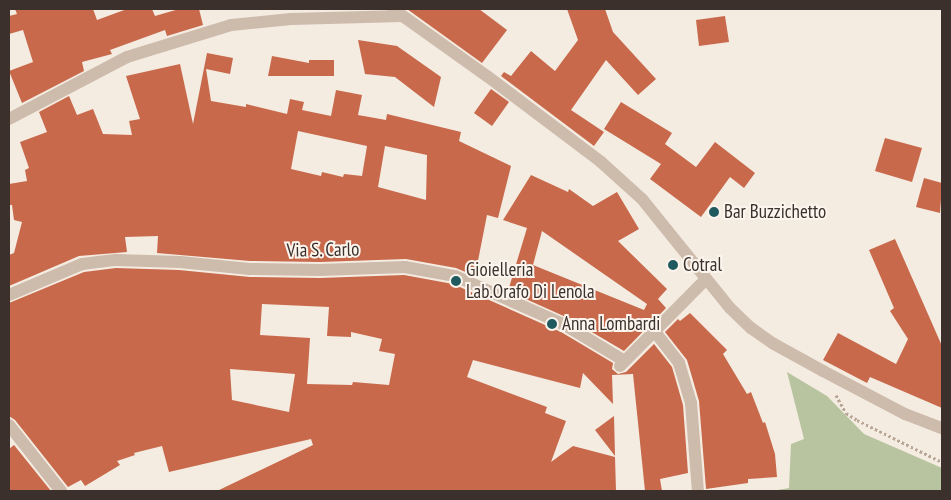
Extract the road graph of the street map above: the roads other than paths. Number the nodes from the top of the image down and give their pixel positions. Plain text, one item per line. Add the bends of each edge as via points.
1 (397, 12) edge
2 (9, 120) edge
3 (706, 279) junction
4 (9, 295) edge
5 (655, 332) junction
6 (9, 425) edge
7 (942, 428) edge
8 (61, 491) edge
9 (698, 491) edge

1 - 2 street via 231,25 127,57
1 - 3 street via 601,162 642,198
3 - 5 street
3 - 7 street via 730,308 774,344 906,414
4 - 5 street, Via S. Carlo via 82,264 116,260 180,262 250,270 405,267 455,276 565,325 621,364
5 - 9 street via 679,363 692,403
6 - 8 street

